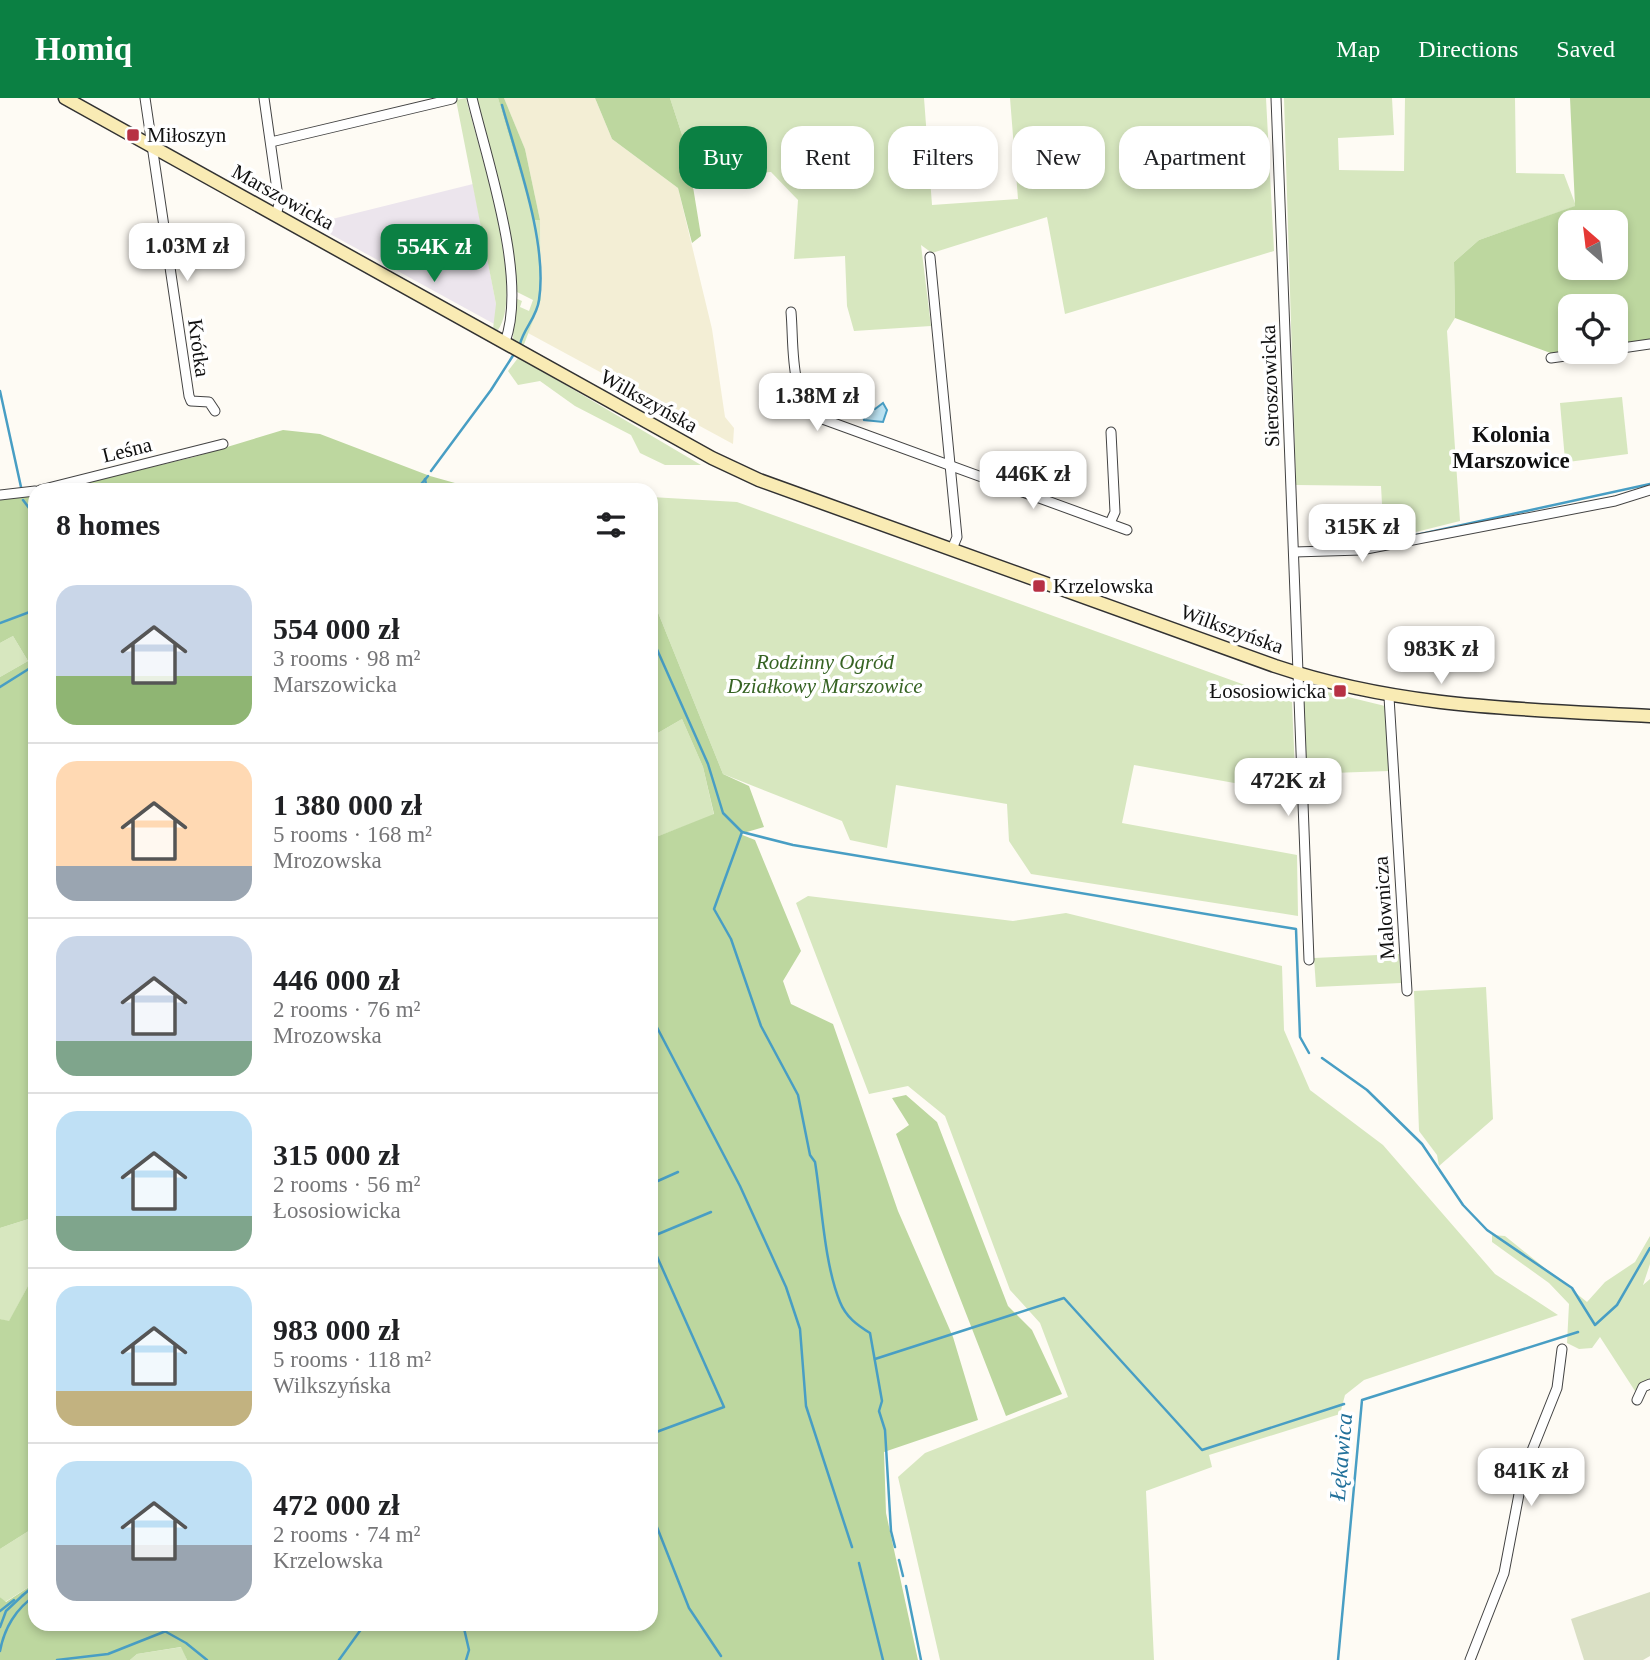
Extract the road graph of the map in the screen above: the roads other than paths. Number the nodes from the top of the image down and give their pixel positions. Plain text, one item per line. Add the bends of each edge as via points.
1 (65, 98) edge
2 (145, 98) edge
3 (264, 98) edge
4 (472, 98) edge
5 (1276, 98) edge
6 (452, 99) edge
7 (271, 142) junction
8 (151, 146) junction
9 (276, 215) junction
10 (930, 257) dead end
11 (791, 312) dead end
12 (505, 342) junction
13 (1650, 344) edge
14 (1628, 347) edge
15 (519, 350) joint
16 (1558, 357) edge
17 (1551, 358) dead end
18 (215, 411) dead end
19 (1111, 432) dead end
20 (223, 444) dead end
21 (948, 464) junction
22 (65, 483) edge
23 (1650, 490) edge
24 (28, 491) edge
25 (0, 495) edge
26 (1110, 523) junction
27 (1127, 530) dead end
28 (952, 549) junction
29 (1294, 552) junction
30 (1296, 673) junction
31 (1389, 696) junction
32 (1650, 716) edge
33 (1309, 960) dead end
34 (1407, 991) dead end
35 (1562, 1349) dead end
36 (1650, 1384) edge
37 (1637, 1399) dead end
38 (1470, 1660) edge

1 - 8 street, Marszowicka
2 - 8 street
3 - 7 street
4 - 12 street via 507,245 512,300
5 - 29 street, Sieroszowicka
6 - 7 street
7 - 9 street via 279,204
8 - 9 street, Marszowicka
8 - 18 street, Krótka via 189,397 209,402
9 - 12 street, Marszowicka
10 - 21 street
11 - 21 street via 798,387 811,412
12 - 15 street, Marszowicka
13 - 14 street
15 - 28 street, Wilkszyńska via 759,480
16 - 17 street
19 - 26 street via 1115,512
20 - 22 street, Leśna
21 - 26 street
21 - 28 street via 957,537
23 - 29 street via 1615,501 1361,550
24 - 25 street, Leśna
26 - 27 street
28 - 30 street, Wilkszyńska
29 - 30 street, Sieroszowicka
30 - 31 street, Wilkszyńska
30 - 33 street
31 - 32 street, Wilkszyńska
31 - 34 street, Malownicza
35 - 38 street via 1557,1388 1523,1473 1504,1573
36 - 37 street

